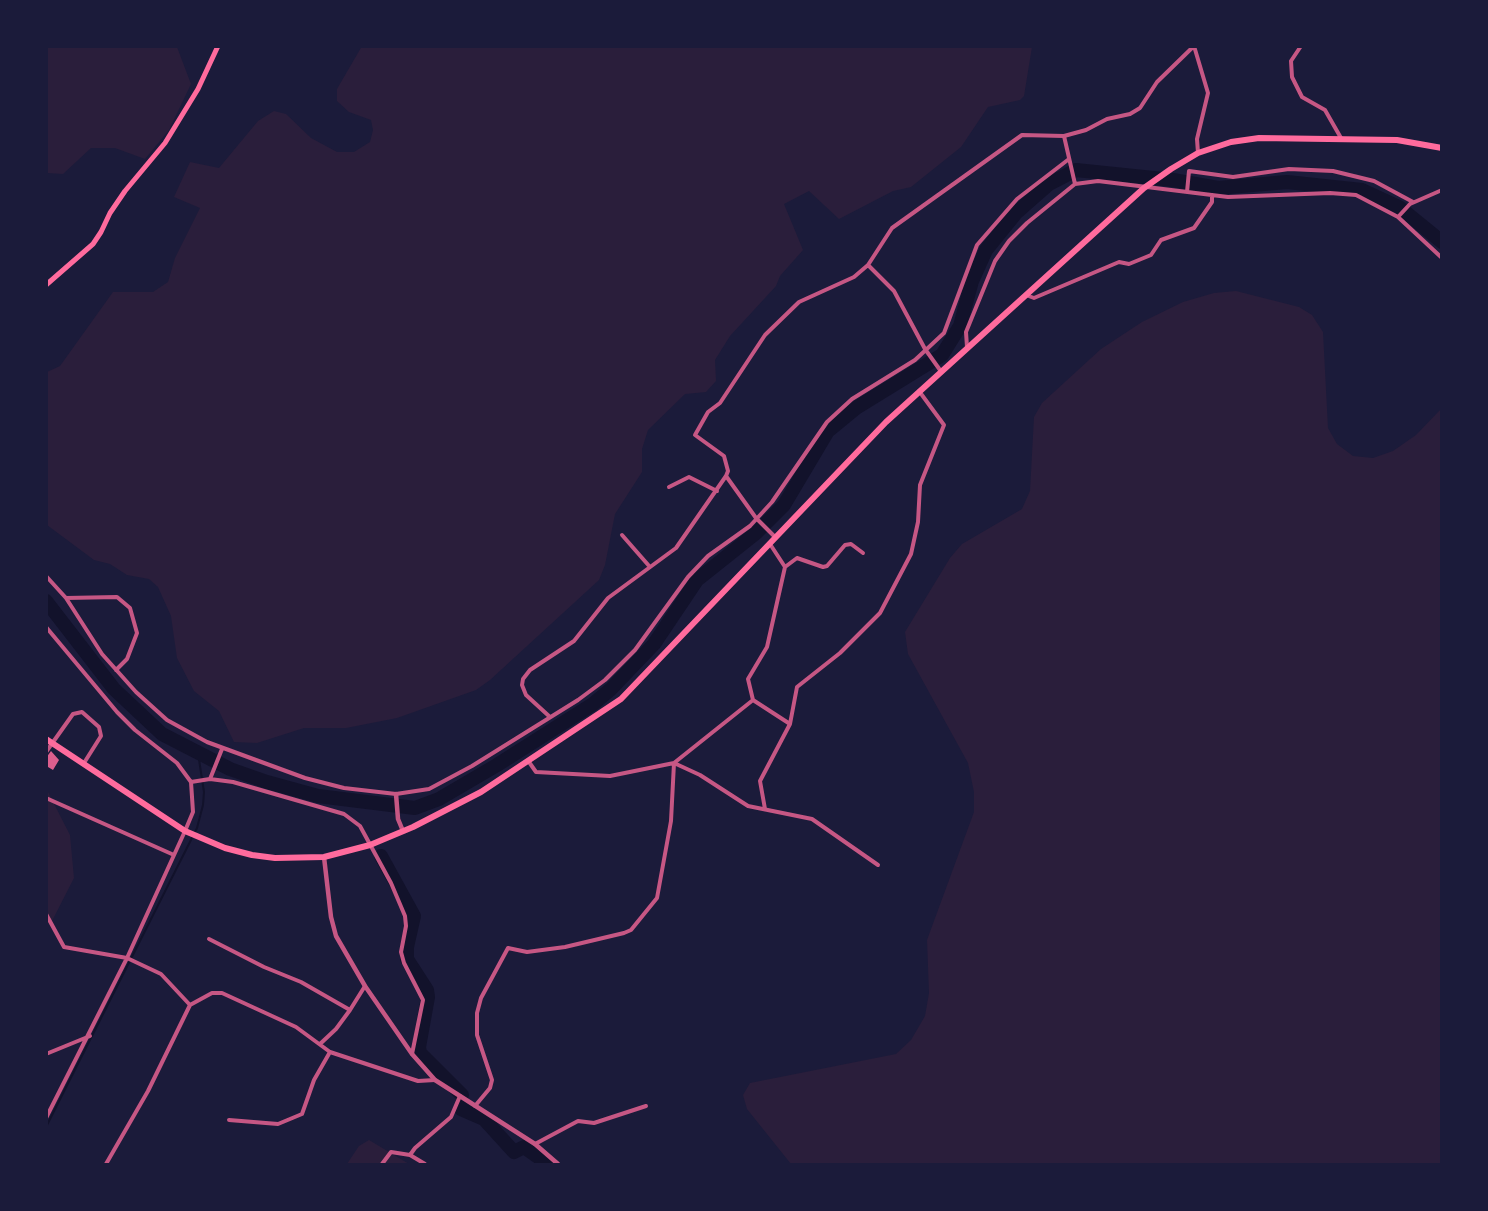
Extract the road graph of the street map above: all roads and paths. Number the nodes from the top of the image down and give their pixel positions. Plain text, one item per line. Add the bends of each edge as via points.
1 (218, 46) edge
2 (1194, 46) edge
3 (1301, 46) edge
4 (1064, 136) junction
5 (1341, 138) junction
6 (1442, 147) edge
7 (1198, 153) junction
8 (1069, 162) junction
9 (1075, 182) junction
10 (1146, 187) junction
11 (1442, 190) edge
12 (1187, 191) junction
13 (1212, 195) junction
14 (1412, 203) junction
15 (1400, 216) junction
16 (1442, 258) edge
17 (868, 265) junction
18 (46, 285) edge
19 (1025, 295) junction
20 (967, 347) junction
21 (926, 351) junction
22 (939, 368) junction
23 (919, 390) junction
24 (726, 476) junction
25 (669, 487) dead end
26 (717, 491) junction
27 (758, 519) junction
28 (622, 535) dead end
29 (776, 538) junction
30 (770, 543) junction
31 (863, 553) dead end
32 (650, 567) junction
33 (785, 567) junction
34 (46, 576) edge
35 (66, 598) junction
36 (46, 627) edge
37 (116, 670) junction
38 (753, 700) junction
39 (550, 717) junction
40 (790, 724) junction
41 (49, 741) edge
42 (221, 751) junction
43 (46, 752) edge
44 (529, 762) junction
45 (674, 763) junction
46 (84, 764) junction
47 (208, 780) junction
48 (191, 782) junction
49 (397, 797) junction
50 (46, 798) edge
51 (765, 809) junction
52 (402, 831) junction
53 (186, 832) junction
54 (370, 845) junction
55 (174, 855) junction
56 (324, 857) junction
57 (878, 865) dead end
58 (46, 914) edge
59 (209, 939) dead end
60 (130, 959) junction
61 (365, 986) junction
62 (190, 1005) junction
63 (350, 1010) junction
64 (90, 1036) junction
65 (320, 1044) junction
66 (330, 1052) junction
67 (46, 1054) edge
68 (412, 1054) junction
69 (435, 1080) junction
70 (460, 1096) junction
71 (475, 1106) junction
72 (646, 1106) dead end
73 (46, 1118) edge
74 (229, 1120) dead end
75 (535, 1144) junction
76 (411, 1155) junction
77 (106, 1164) edge
78 (382, 1164) edge
79 (424, 1164) edge
80 (558, 1164) edge

1 - 18 main road via 198,89 165,143 115,206 93,244
2 - 4 street via 1157,82 1140,108
2 - 7 street via 1208,93 1197,139
3 - 5 street via 1291,61 1292,77 1302,98 1325,110
4 - 8 street
4 - 17 street via 1022,135 892,228
5 - 6 main road
5 - 7 main road via 1259,138
7 - 10 main road
8 - 9 street
8 - 21 street via 1017,199 989,228 971,255 944,333
9 - 10 street
9 - 20 street via 1027,223 995,261 966,332
10 - 12 street
10 - 19 main road
11 - 14 street
12 - 13 street
12 - 14 street via 1189,171 1233,177 1289,169 1333,171 1374,181
13 - 15 street via 1356,195
13 - 19 street via 1212,202 1194,228 1161,240 1151,255 1129,264 1108,266 1034,298
14 - 15 street
15 - 16 street
17 - 21 street via 894,291
17 - 24 street via 854,278 799,302 765,335 720,403 695,431 694,435 724,456
19 - 20 main road
20 - 22 main road
21 - 22 street
21 - 27 street via 852,399 833,416
22 - 23 main road
23 - 29 main road
23 - 40 street via 944,425 920,485 911,554 880,613 840,653 797,687
24 - 26 street
24 - 27 street
25 - 26 street via 689,477
26 - 32 street via 676,548
27 - 29 street
27 - 39 street via 708,556 688,577 634,650 605,680
28 - 32 street
29 - 30 main road
30 - 33 street
30 - 44 main road via 621,699
31 - 33 street via 850,544 827,566 797,558
32 - 39 street via 601,605 574,641 523,678 526,695
33 - 38 street via 767,646 748,679
34 - 35 street
35 - 37 street
35 - 37 street via 117,597 130,608 137,633 128,659
36 - 48 street via 117,712 177,763
37 - 42 street via 167,720
38 - 40 street
38 - 45 street
39 - 49 street via 429,789
40 - 51 street via 760,781
41 - 43 street
41 - 46 main road
41 - 46 street via 73,714 82,712 99,727 101,736
42 - 47 street
42 - 49 street via 305,778
44 - 45 street via 536,772 610,776
44 - 52 main road via 445,813
45 - 51 street via 748,806
45 - 71 street via 671,821 657,898 631,930 624,933 565,947 527,951 508,948 477,1013 477,1035 492,1080
46 - 53 main road
47 - 48 street
47 - 54 street via 233,782 344,814 360,826
48 - 53 street via 193,812
49 - 52 street
50 - 55 street
51 - 57 street via 812,819
52 - 54 main road
53 - 55 street
53 - 56 main road via 252,855
54 - 56 main road
54 - 68 street via 405,916 401,951 423,1000
55 - 60 street
56 - 61 street via 336,936
58 - 60 street via 64,947
59 - 63 street via 302,982
60 - 62 street via 161,974
60 - 64 street
61 - 63 street
61 - 68 street
62 - 65 street via 212,993 222,993 296,1027
62 - 77 street via 148,1091
63 - 65 street
64 - 67 street
64 - 73 street
65 - 66 street
66 - 69 street via 418,1081
66 - 74 street via 314,1080 302,1114 278,1124
68 - 69 street
69 - 70 street
70 - 71 street
70 - 76 street via 451,1117
71 - 75 street
72 - 75 street via 594,1123 578,1121
75 - 80 street
76 - 78 street via 391,1152
76 - 79 street

